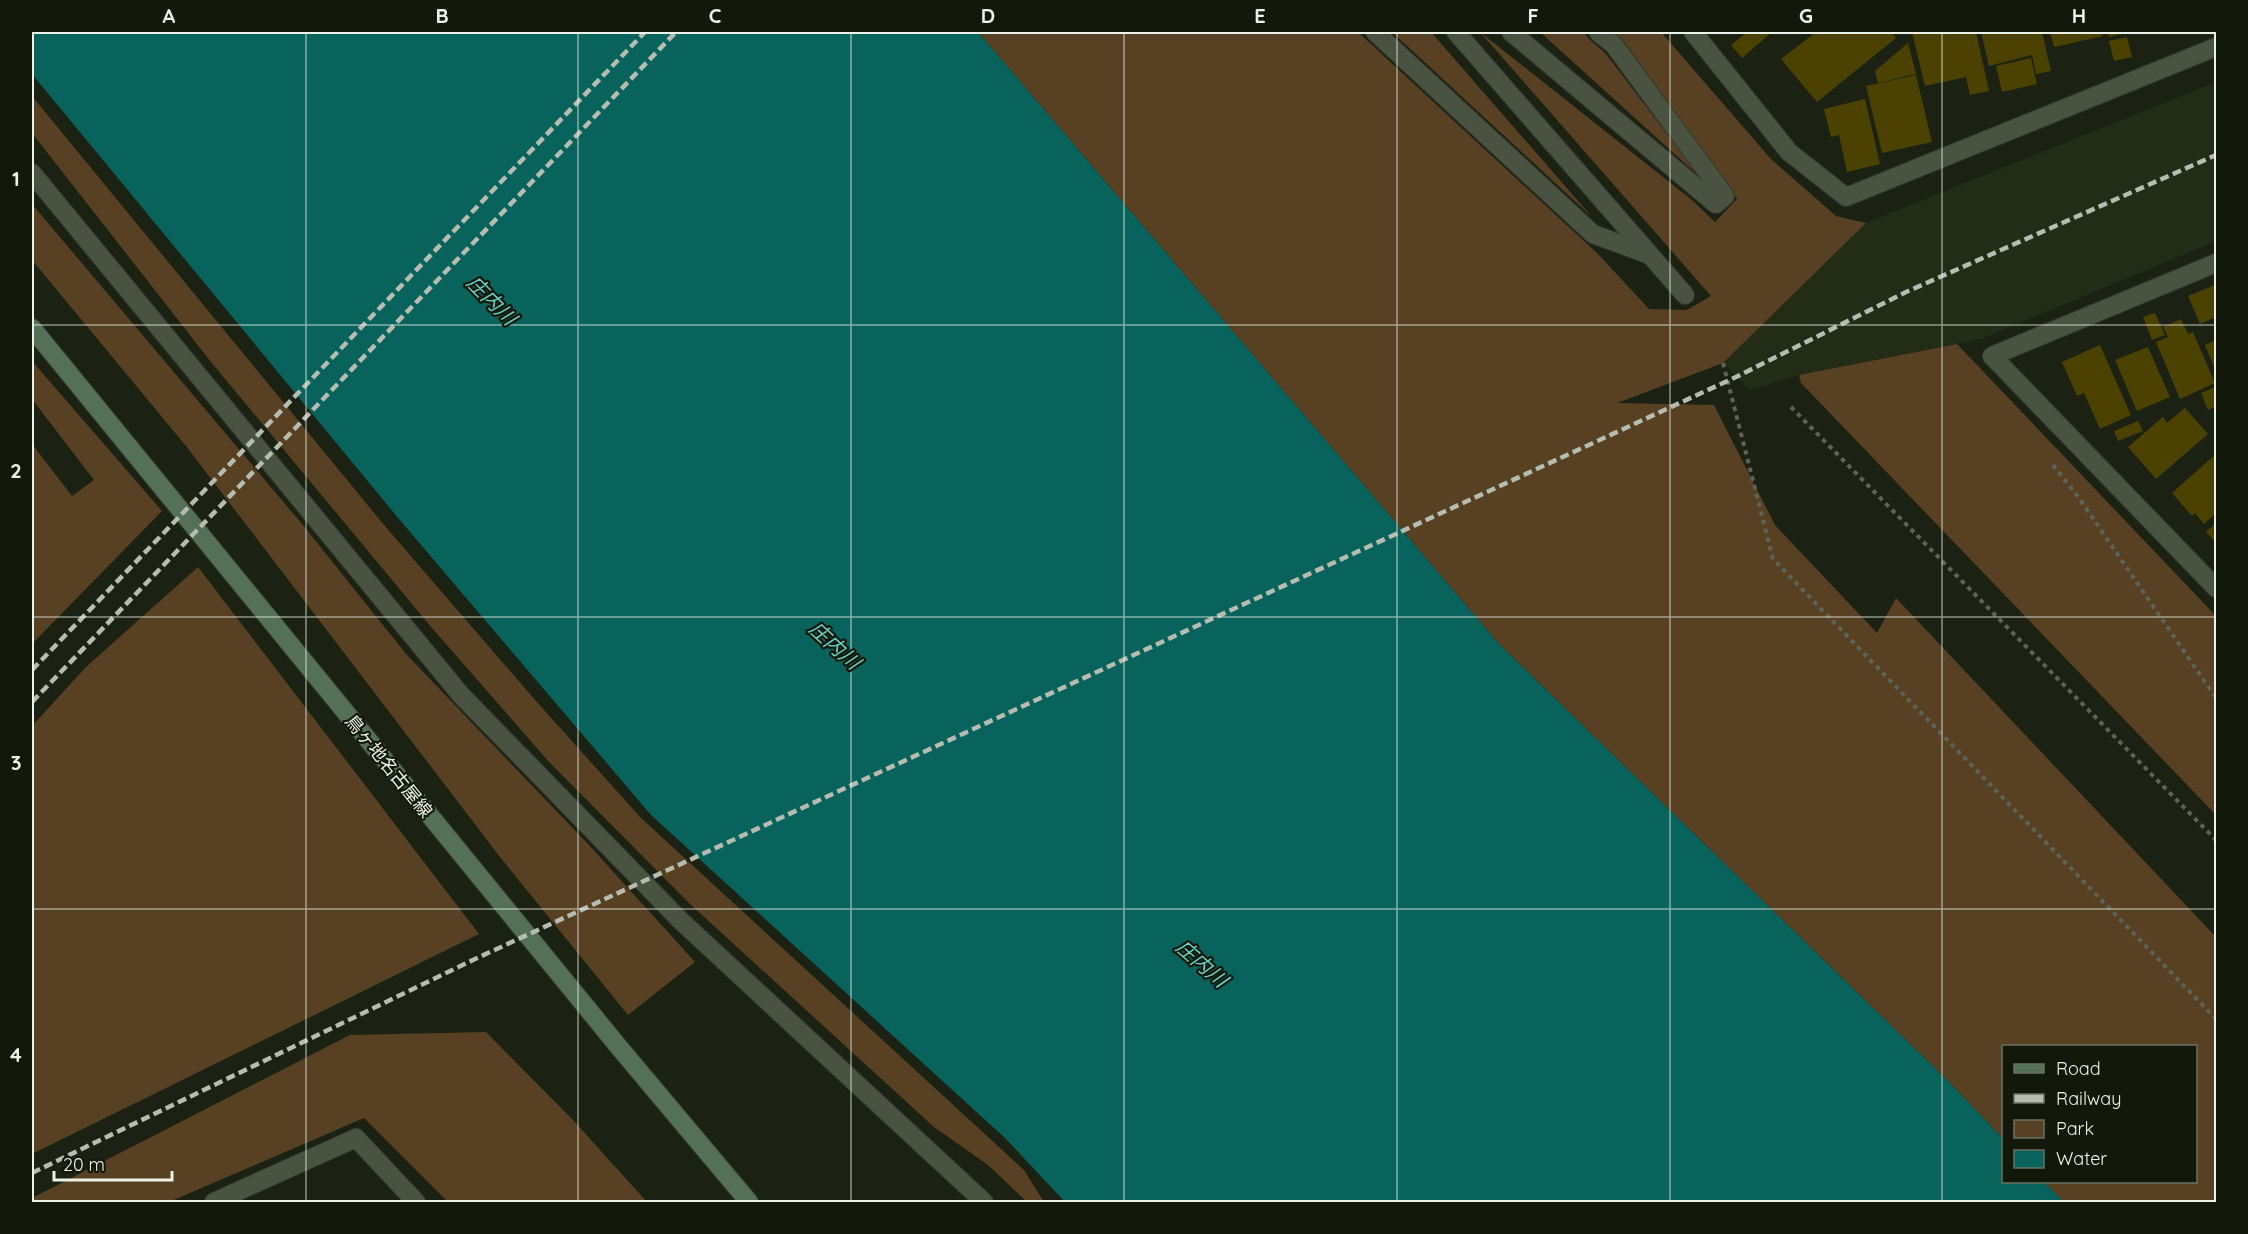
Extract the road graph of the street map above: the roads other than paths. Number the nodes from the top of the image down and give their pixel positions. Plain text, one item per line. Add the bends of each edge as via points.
1 (1375, 32) edge
2 (1456, 32) edge
3 (1511, 32) edge
4 (1598, 32) edge
5 (1693, 32) edge
6 (2217, 47) edge
7 (32, 173) edge
8 (1650, 255) junction
9 (2217, 263) edge
10 (1685, 296) dead end
11 (32, 328) edge
12 (2217, 588) edge
13 (214, 1203) edge
14 (416, 1203) edge
15 (749, 1203) edge
16 (984, 1203) edge

1 - 8 street via 1593,234
2 - 8 street
3 - 4 street via 1716,204 1725,196 1614,45
5 - 6 street via 1790,152 1846,197
7 - 16 street via 461,695 680,920
8 - 10 street
9 - 12 street via 1992,356
11 - 15 main road, 鳥ヶ地名古屋線
13 - 14 street via 356,1138

